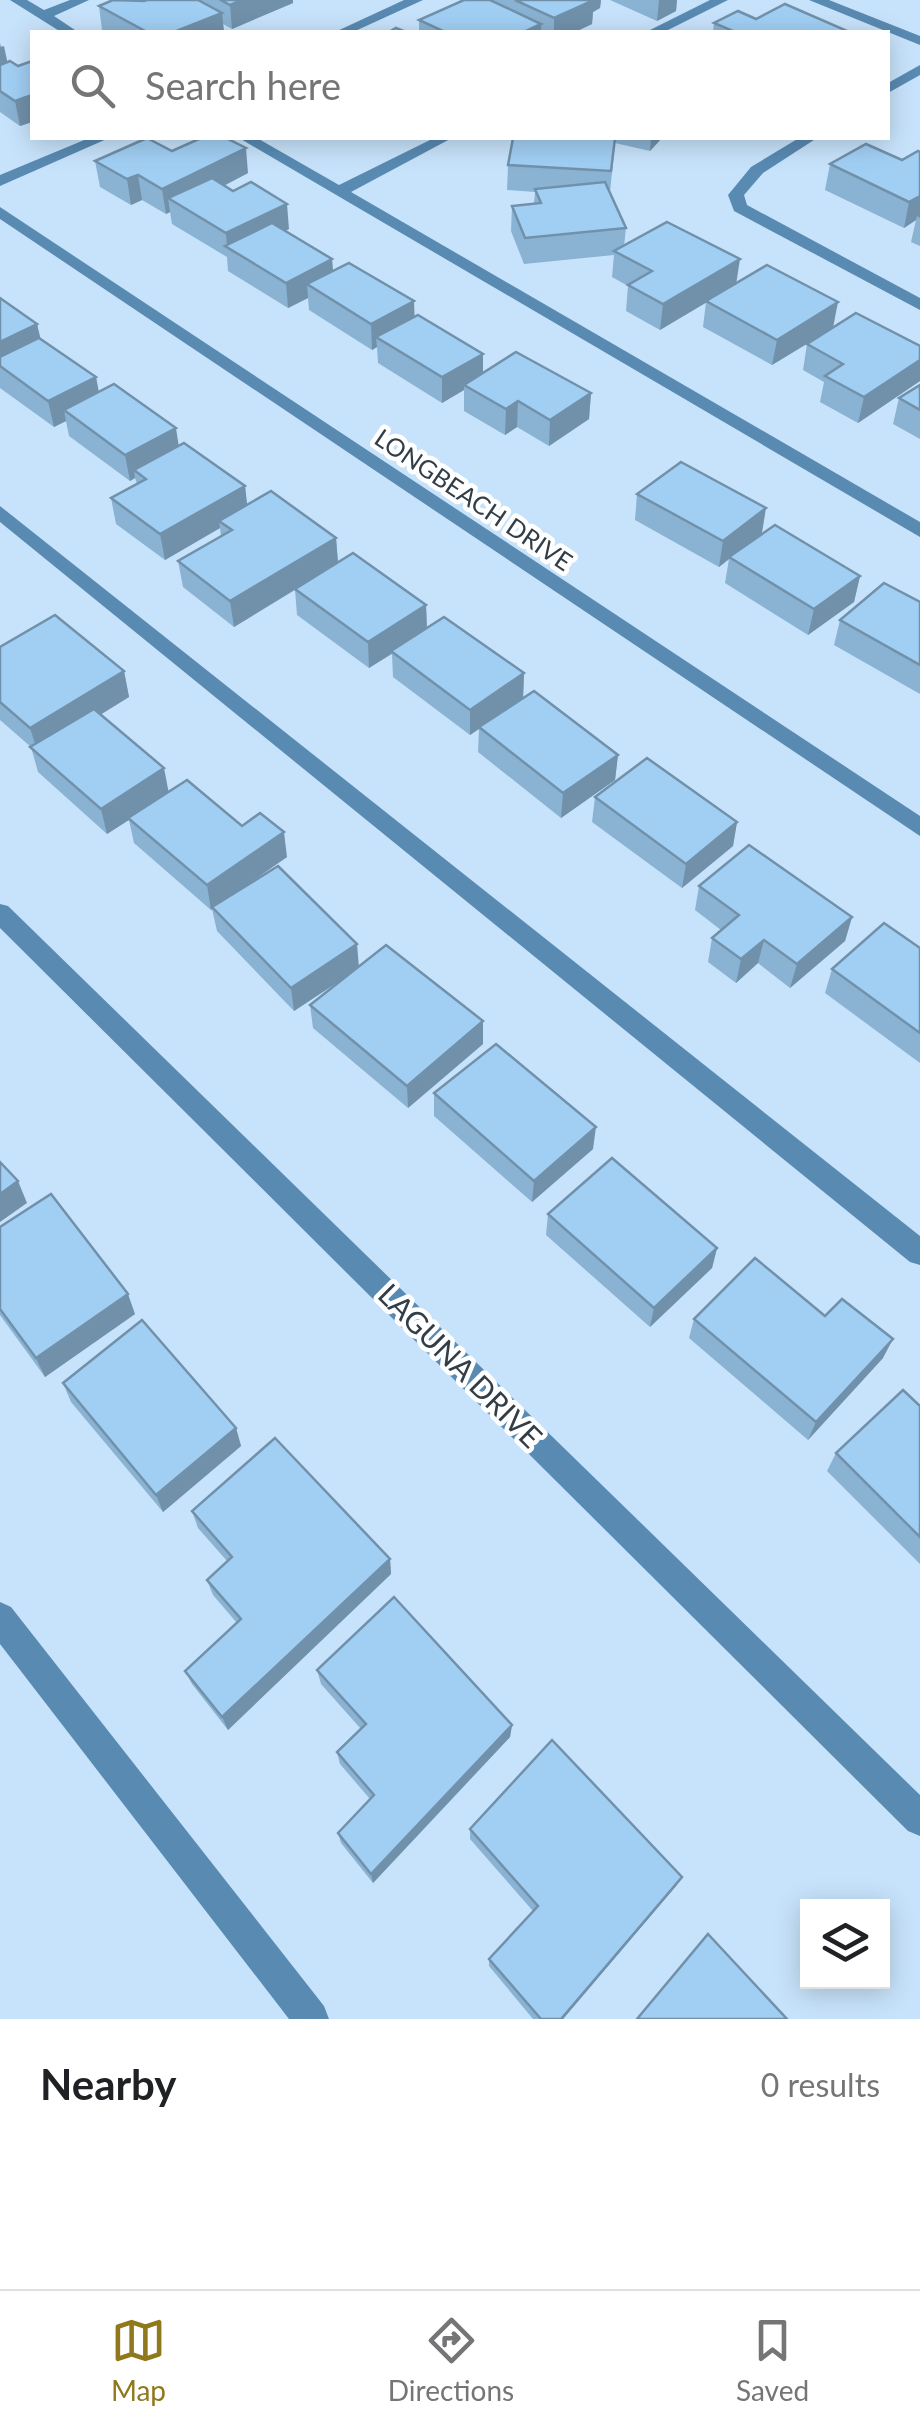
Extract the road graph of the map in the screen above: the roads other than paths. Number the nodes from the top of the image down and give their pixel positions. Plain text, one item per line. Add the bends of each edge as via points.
1 (17, 0) edge
2 (82, 0) edge
3 (416, 0) edge
4 (722, 0) edge
5 (816, 0) edge
6 (43, 16) junction
7 (68, 30) edge
8 (347, 30) edge
9 (657, 30) edge
10 (920, 41) edge
11 (920, 69) edge
12 (890, 88) edge
13 (95, 140) edge
14 (251, 140) edge
15 (441, 140) edge
16 (806, 140) edge
17 (0, 181) edge
18 (340, 191) junction
19 (0, 212) edge
20 (920, 304) edge
21 (0, 512) edge
22 (920, 531) edge
23 (920, 827) edge
24 (0, 913) edge
25 (920, 1253) edge
26 (0, 1618) edge
27 (920, 1818) edge
28 (311, 2019) edge

1 - 6 street
2 - 6 street
3 - 8 street
4 - 9 street
5 - 10 street
6 - 7 street
11 - 12 street
13 - 17 street
14 - 18 street
15 - 18 street
16 - 20 street via 757,170 736,194 740,208
18 - 22 street
19 - 23 street, LONGBEACH DRIVE
21 - 25 street
24 - 27 street, LAGUNA DRIVE
26 - 28 street

